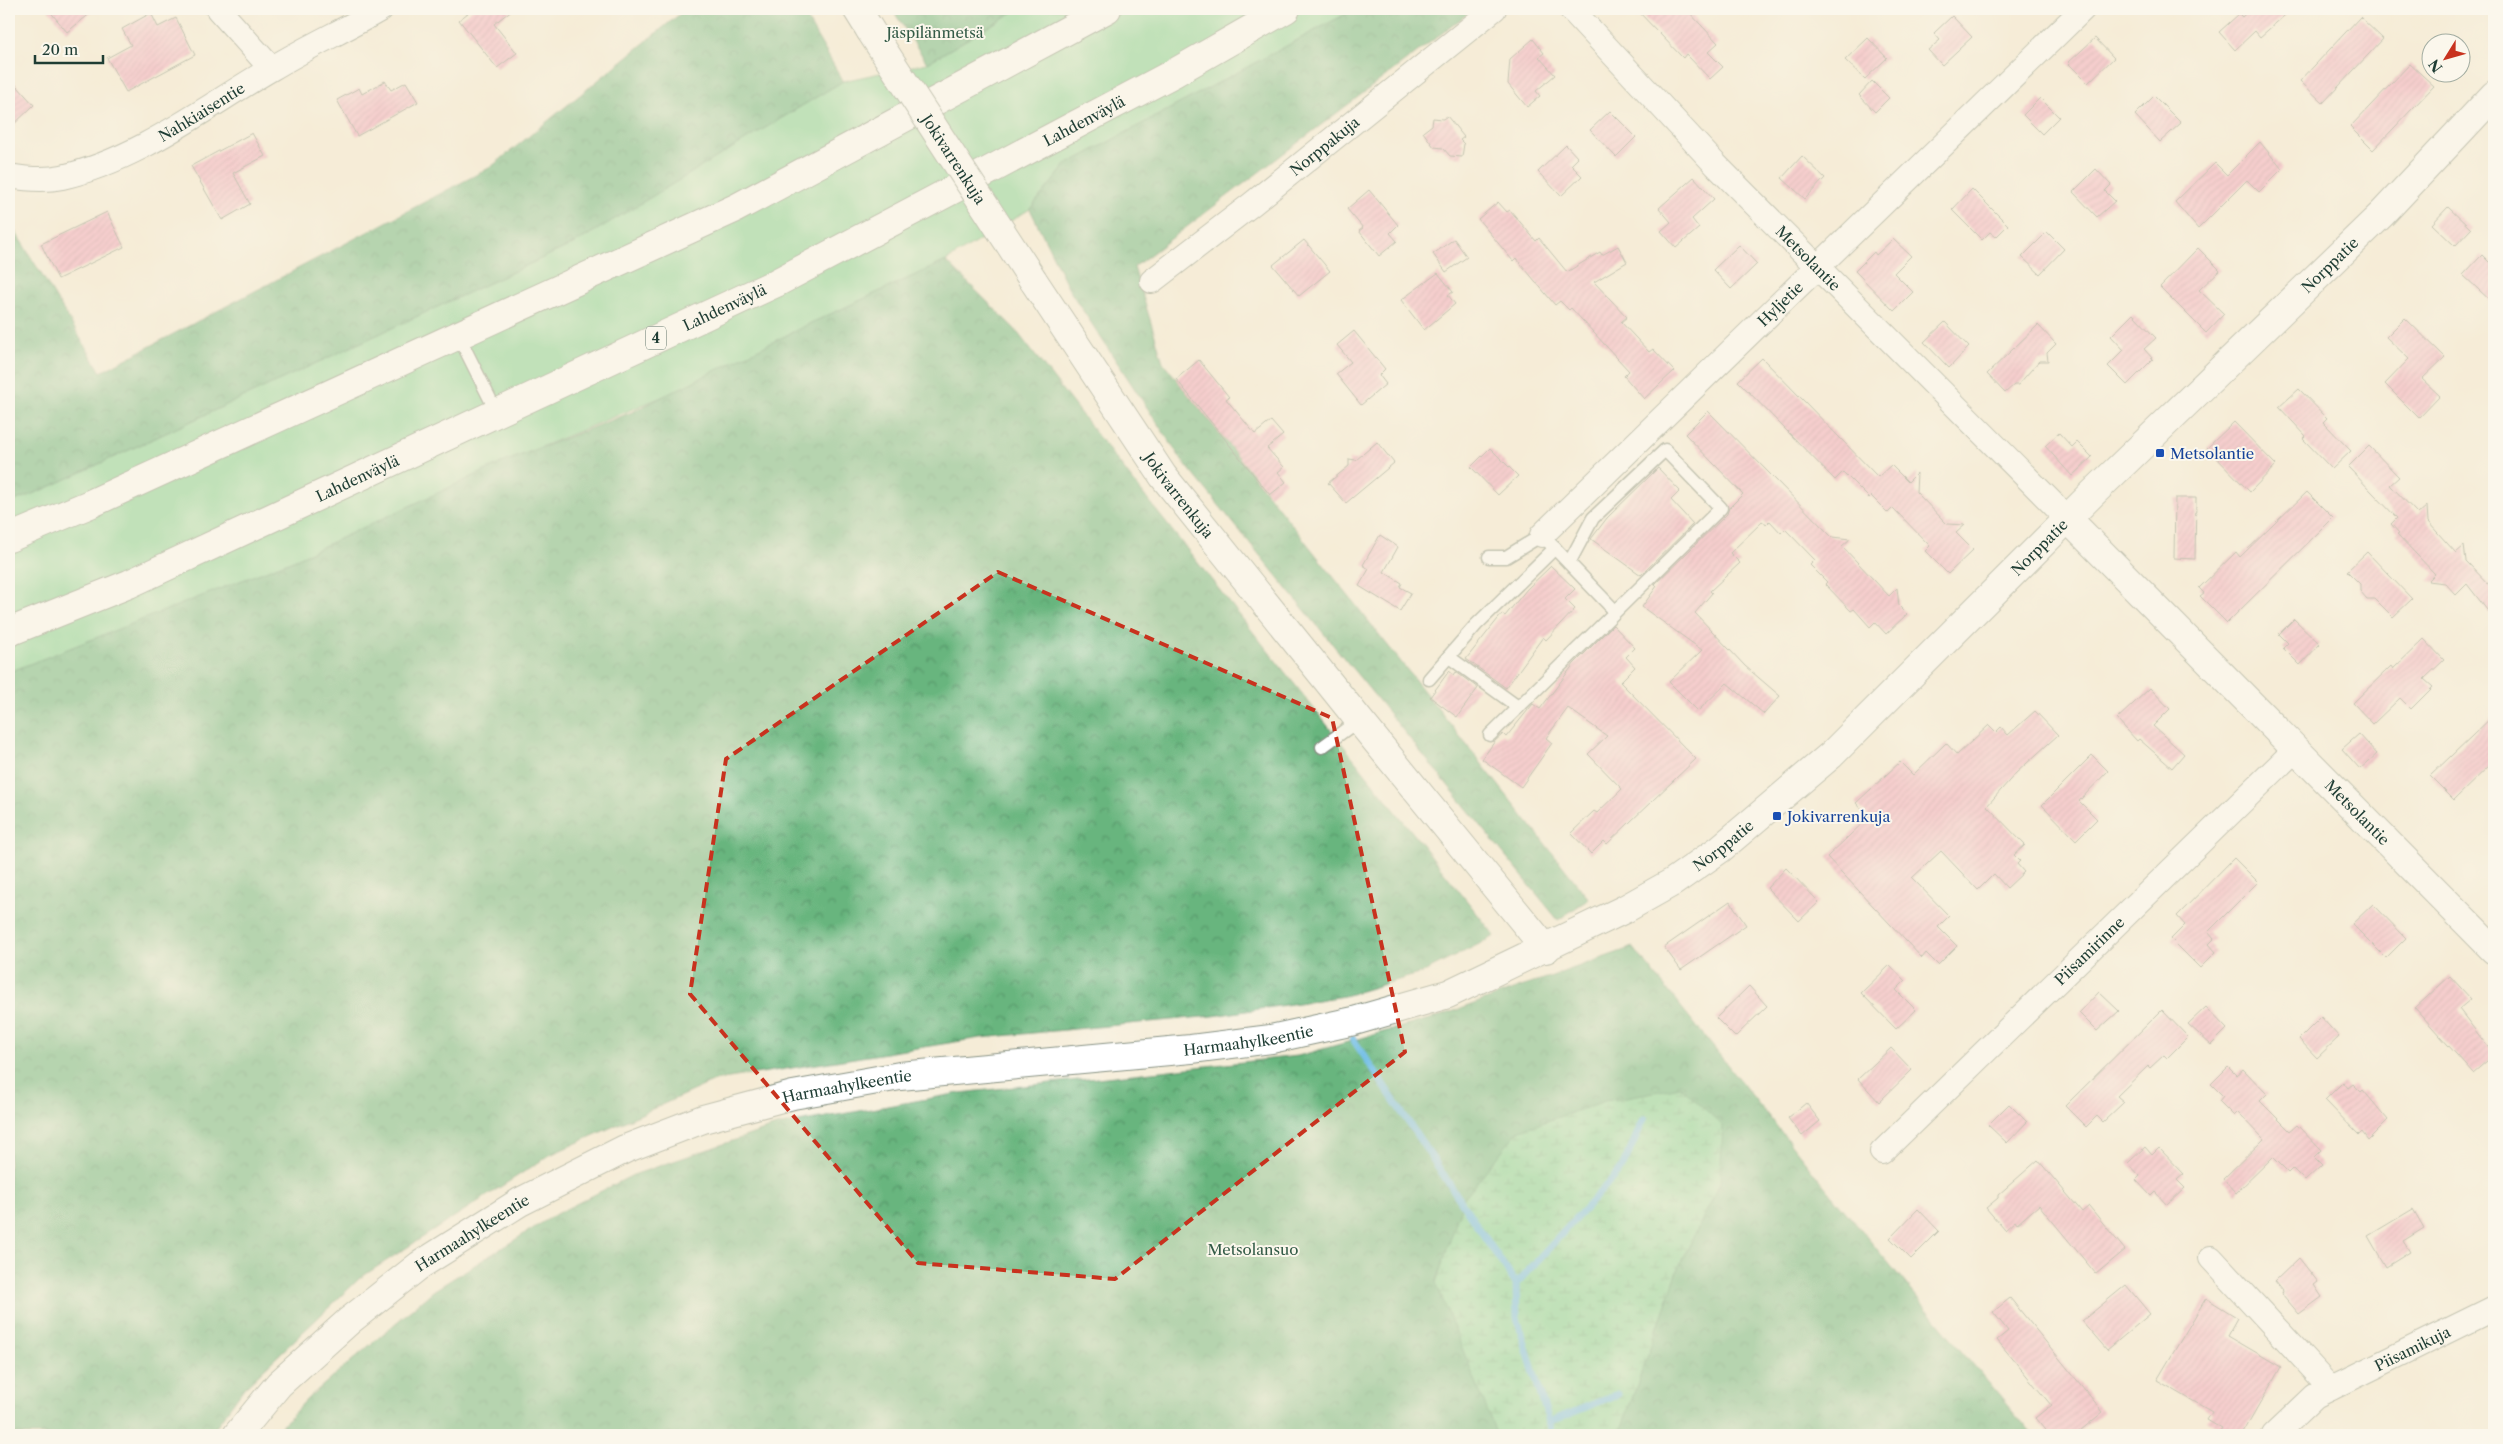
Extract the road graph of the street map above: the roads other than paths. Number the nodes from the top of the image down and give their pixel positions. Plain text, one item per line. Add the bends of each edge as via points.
1 (218, 9) edge
2 (381, 9) edge
3 (1107, 9) edge
4 (1286, 9) edge
5 (1494, 9) edge
6 (2083, 9) edge
7 (1582, 12) edge
8 (863, 19) edge
9 (271, 68) junction
10 (2494, 96) edge
11 (9, 176) edge
12 (1816, 267) junction
13 (1152, 281) dead end
14 (458, 335) junction
15 (496, 413) junction
16 (2068, 519) junction
17 (9, 538) edge
18 (1548, 542) junction
19 (1489, 557) dead end
20 (1569, 563) junction
21 (1615, 611) junction
22 (9, 632) edge
23 (1449, 657) junction
24 (1429, 680) dead end
25 (1518, 707) junction
26 (1359, 720) junction
27 (1490, 735) dead end
28 (1322, 747) dead end
29 (2296, 749) junction
30 (2492, 944) edge
31 (1546, 949) junction
32 (1882, 1152) dead end
33 (2211, 1258) dead end
34 (2494, 1308) edge
35 (2330, 1388) junction
36 (237, 1435) edge
37 (2274, 1435) edge

1 - 9 street
2 - 9 street, Nahkiaisentie
3 - 14 main road via 736,208
4 - 15 main road, Lahdenväylä / 4 via 1174,73 776,283
5 - 13 street, Norppakuja
6 - 12 street, Hyljetie
7 - 12 street, Metsolantie via 1697,145
8 - 26 main road, Jokivarrenkuja, bridge via 1163,476
9 - 11 street, Nahkiaisentie via 184,122 117,158 62,177 32,180
10 - 16 main road, Norppatie via 2375,220
12 - 16 street, Metsolantie
12 - 18 street, Hyljetie
14 - 15 lane
14 - 17 main road
15 - 22 main road, Lahdenväylä / 4 via 129,584
16 - 29 main road, Metsolantie
16 - 31 main road, Norppatie via 1831,755 1770,809 1672,882
18 - 19 lane via 1506,557
18 - 20 lane
18 - 23 lane
20 - 21 lane
20 - 21 lane via 1593,518 1665,450 1721,508
21 - 25 lane
23 - 24 lane
23 - 25 lane
25 - 27 lane
26 - 28 lane
26 - 31 main road, Jokivarrenkuja
29 - 30 main road, Metsolantie
29 - 32 street, Piisamirinne
31 - 36 main road, Harmaahylkeentie via 1448,994 1354,1021 1270,1039 900,1076 793,1095 695,1122 625,1149 520,1202 420,1265 349,1321 279,1384
33 - 35 street
34 - 35 street, Piisamikuja
35 - 37 street, Piisamikuja via 2315,1396

